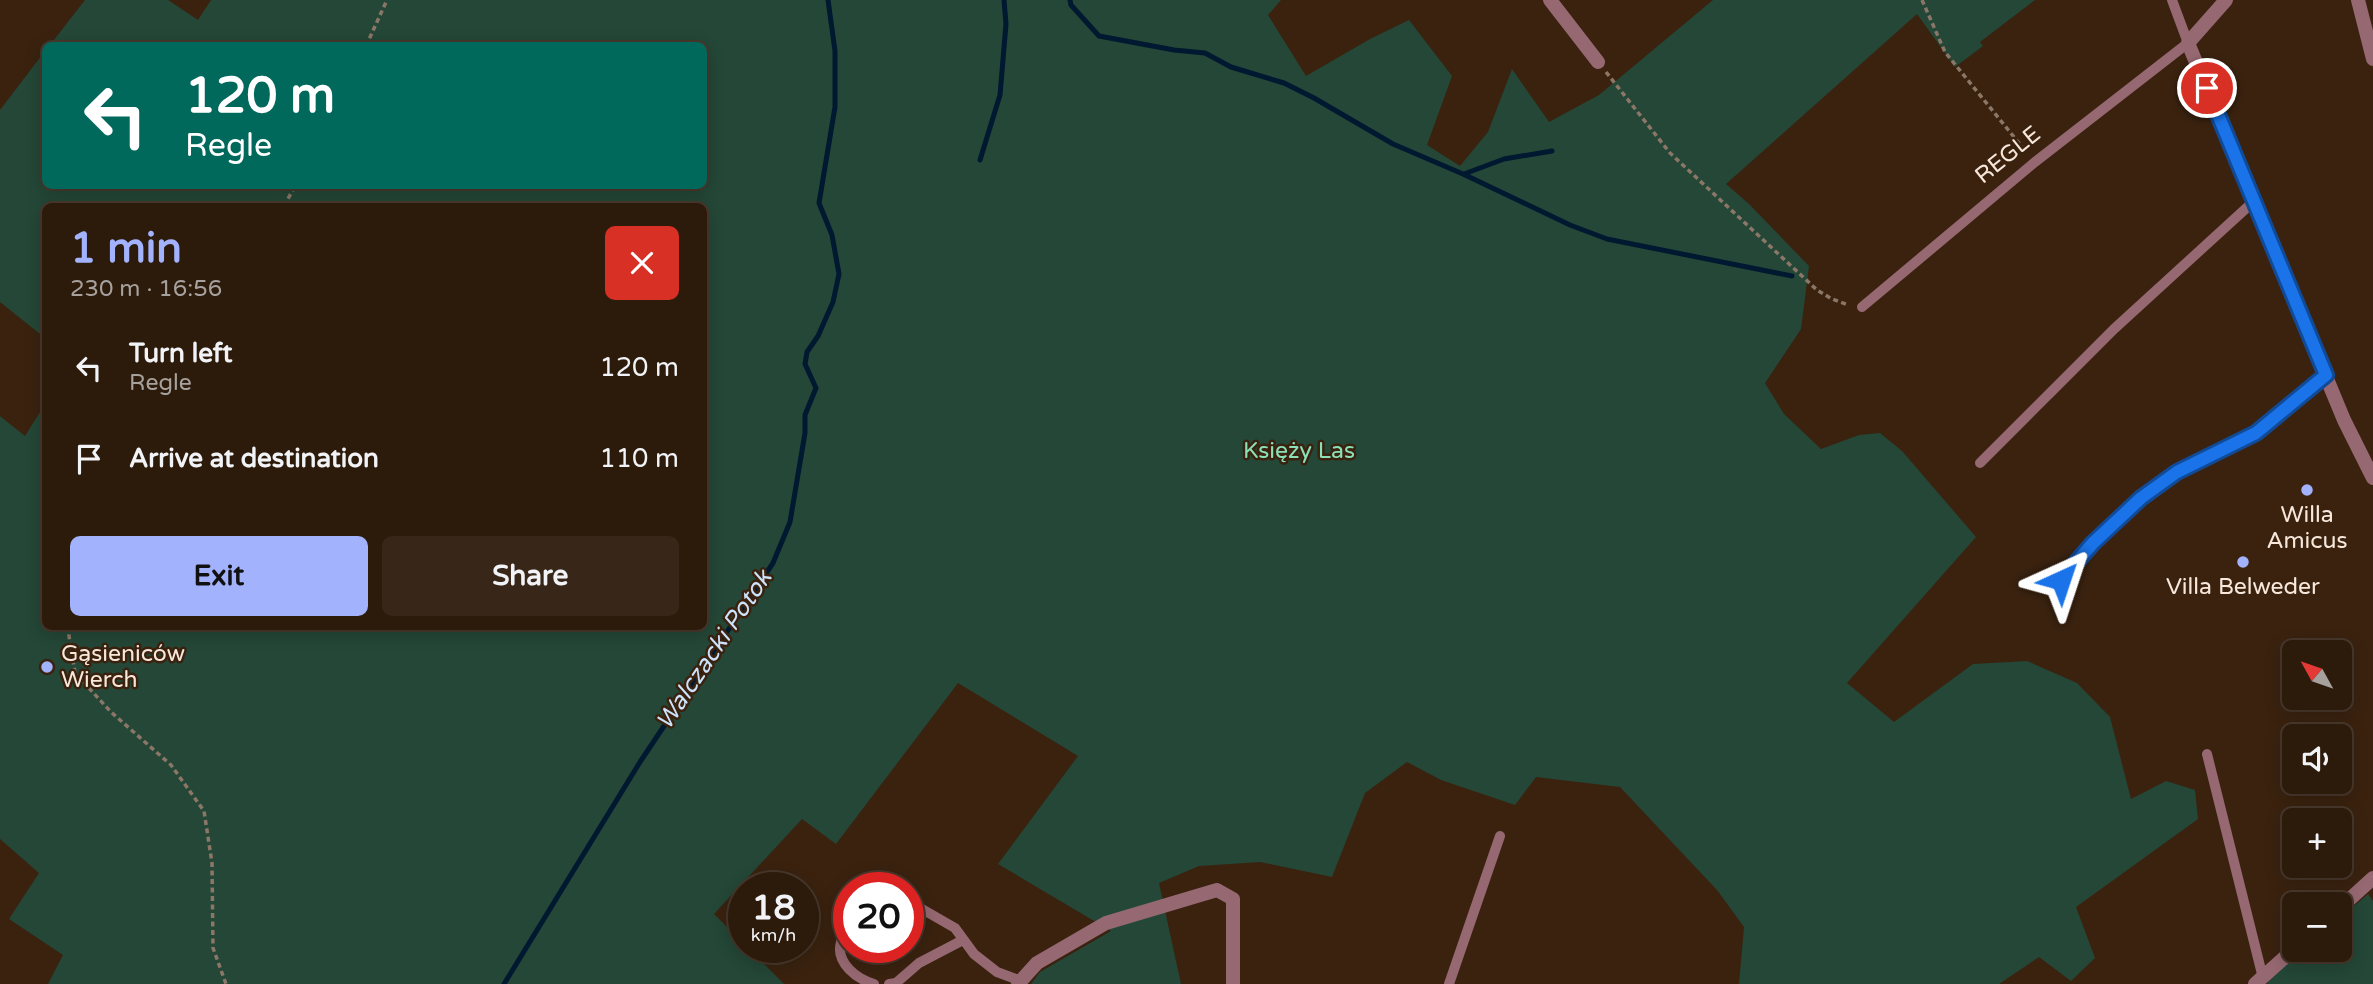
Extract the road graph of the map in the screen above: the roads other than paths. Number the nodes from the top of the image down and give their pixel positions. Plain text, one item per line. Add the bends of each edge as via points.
1 (1550, 0) edge
2 (2172, 0) edge
3 (2226, 0) edge
4 (2358, 0) edge
5 (2188, 43) junction
6 (2373, 59) edge
7 (1598, 62) road end
8 (2253, 202) junction
9 (1862, 307) road end
10 (2326, 375) junction
11 (1980, 463) dead end
12 (2373, 478) edge
13 (2061, 580) dead end
14 (2207, 754) dead end
15 (1500, 836) dead end
16 (2373, 878) edge
17 (2352, 897) edge
18 (924, 910) edge
19 (963, 940) junction
20 (2282, 960) edge
21 (846, 963) edge
22 (2259, 981) edge
23 (1019, 983) edge
24 (874, 984) edge
25 (889, 984) edge
26 (1233, 984) edge
27 (1449, 984) edge

1 - 7 street
2 - 5 lane
3 - 5 street, REGLE
4 - 6 street
5 - 8 street
5 - 9 lane, REGLE via 2035,162
8 - 10 street
8 - 11 lane via 2114,328
10 - 12 street
10 - 13 lane via 2256,433 2177,472 2141,498
14 - 22 lane
15 - 27 lane
16 - 17 street
18 - 19 lane via 954,928
19 - 23 lane via 997,972
19 - 25 lane
20 - 22 street
21 - 24 lane via 853,975
23 - 26 street via 1037,963 1107,923 1217,890 1233,899

